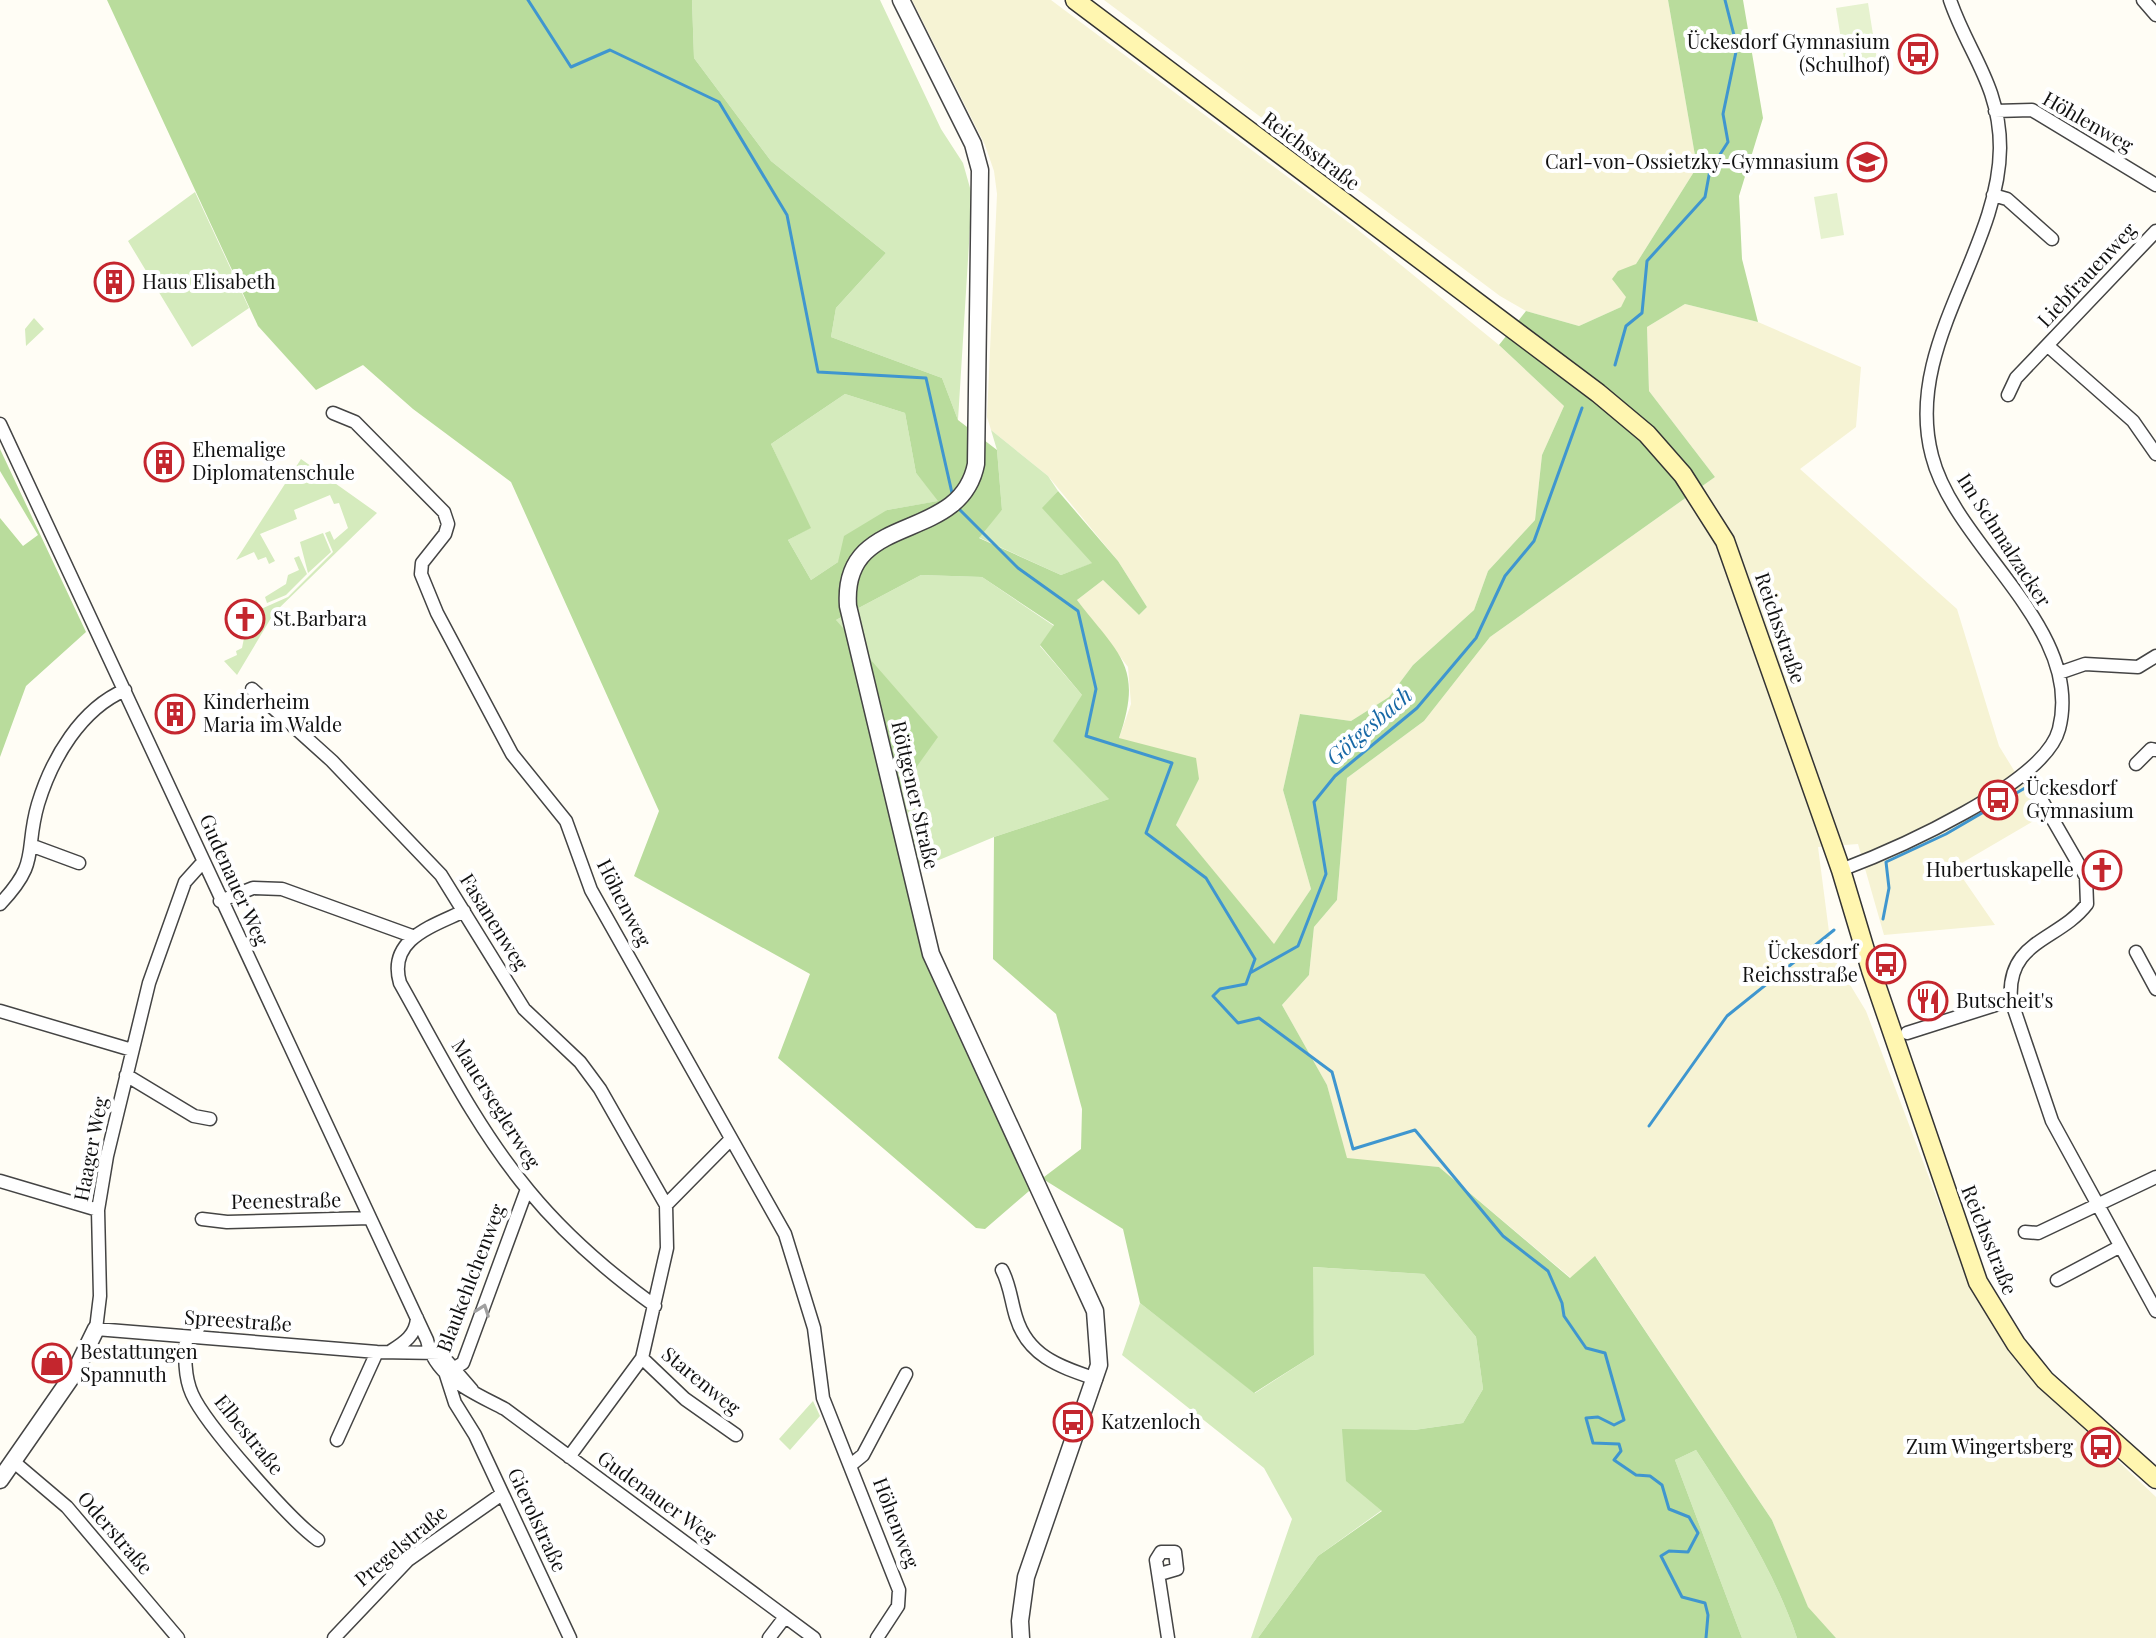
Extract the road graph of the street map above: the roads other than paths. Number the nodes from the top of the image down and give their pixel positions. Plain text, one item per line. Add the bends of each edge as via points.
1 (901, 0) edge
2 (1075, 0) edge
3 (1950, 0) edge
4 (2143, 0) edge
5 (2156, 15) edge
6 (1995, 111) junction
7 (2156, 185) edge
8 (1993, 195) junction
9 (2156, 231) edge
10 (2052, 239) dead end
11 (2145, 243) junction
12 (2156, 254) edge
13 (2048, 346) junction
14 (2008, 395) dead end
15 (333, 413) dead end
16 (0, 424) edge
17 (2156, 454) edge
18 (2156, 656) edge
19 (2059, 673) junction
20 (252, 689) dead end
21 (125, 690) junction
22 (2156, 750) edge
23 (2136, 764) dead end
24 (2026, 773) junction
25 (33, 846) junction
26 (203, 862) junction
27 (79, 863) dead end
28 (1841, 870) junction
29 (220, 901) junction
30 (0, 904) edge
31 (464, 911) junction
32 (412, 936) junction
33 (2136, 952) dead end
34 (2156, 989) edge
35 (2011, 1000) junction
36 (0, 1011) edge
37 (1907, 1033) dead end
38 (132, 1050) junction
39 (126, 1075) junction
40 (210, 1119) dead end
41 (730, 1140) junction
42 (2156, 1177) edge
43 (0, 1181) edge
44 (527, 1189) junction
45 (666, 1205) junction
46 (2097, 1206) junction
47 (98, 1210) junction
48 (370, 1218) junction
49 (202, 1219) dead end
50 (2025, 1232) dead end
51 (2119, 1247) junction
52 (1002, 1270) dead end
53 (2057, 1280) dead end
54 (655, 1306) junction
55 (2156, 1311) edge
56 (417, 1317) junction
57 (96, 1329) junction
58 (186, 1338) junction
59 (384, 1351) junction
60 (430, 1352) junction
61 (642, 1358) junction
62 (450, 1370) junction
63 (906, 1374) dead end
64 (1096, 1379) junction
65 (474, 1393) junction
66 (468, 1420) junction
67 (736, 1435) dead end
68 (337, 1440) dead end
69 (569, 1457) junction
70 (14, 1462) junction
71 (852, 1464) junction
72 (2156, 1479) edge
73 (0, 1480) edge
74 (502, 1494) junction
75 (318, 1540) dead end
76 (1160, 1574) dead end
77 (785, 1617) junction
78 (178, 1638) edge
79 (334, 1638) edge
80 (570, 1638) edge
81 (769, 1638) edge
82 (814, 1638) edge
83 (877, 1638) edge
84 (1021, 1638) edge
85 (1168, 1638) edge

1 - 64 street, Röttgener Straße via 973,144 980,170 976,464 973,481 955,504 866,549 852,566 848,606 931,954 1095,1311 1100,1340
2 - 28 main road, Reichsstraße via 1647,434 1683,475 1735,564
3 - 6 street, Im Schmalzacker via 1982,66
4 - 5 street
6 - 7 street, Höhlenweg via 2032,110
6 - 8 street, Im Schmalzacker via 2000,147
8 - 10 street via 2007,199
8 - 19 street, Im Schmalzacker via 1940,342 1928,389 1928,437 1944,489 2046,638
9 - 11 street, Liebfrauenweg
11 - 12 street
11 - 13 street, Liebfrauenweg
13 - 14 street, Liebfrauenweg via 2016,378
13 - 17 street, Liebfrauenweg via 2133,421
15 - 41 street, Höhenweg via 355,422 444,512 445,534 422,563 421,574 437,613 512,754 566,821 591,890
16 - 21 street, Gudenauer Weg
18 - 19 street via 2138,667 2085,664
19 - 24 street, Im Schmalzacker via 2059,730 2043,759
20 - 31 street, Fasanenweg via 294,724 441,875
21 - 25 street via 87,716 63,750 38,805
21 - 26 street, Gudenauer Weg
22 - 23 street
24 - 28 street, Im Schmalzacker via 1940,827
24 - 35 street via 2090,892 2081,912 2031,945 2019,961 2010,982
25 - 27 street
25 - 30 street via 23,876
26 - 29 street, Gudenauer Weg
26 - 38 street, Haager Weg via 185,882
28 - 72 main road, Reichsstraße via 1978,1282 2045,1380
29 - 32 street via 253,888 282,889
29 - 48 street, Gudenauer Weg
31 - 32 street
31 - 45 street, Fasanenweg via 524,1009 580,1062 600,1089
32 - 44 street, Mauerseglerweg via 398,959 400,983 474,1114
33 - 34 street
35 - 37 street
35 - 46 street via 2052,1121
36 - 38 street
38 - 39 street, Haager Weg
39 - 40 street via 194,1116
39 - 47 street, Haager Weg
41 - 45 street
41 - 71 street, Höhenweg via 790,1246 814,1328 823,1398
42 - 46 street
43 - 47 street
44 - 54 street, Mauerseglerweg via 602,1267
62 -> 44 street, Blaukehlchenweg via 463,1363
45 - 54 street via 667,1248
46 - 50 street via 2038,1233
46 - 51 street
47 - 57 street, Haager Weg
48 - 49 street, Peenestraße
48 - 56 street, Gudenauer Weg
51 - 53 street
51 - 55 street
52 - 64 street via 1016,1319 1031,1345 1054,1365
54 - 61 street
56 - 59 street via 409,1338
56 - 60 street, Gudenauer Weg
57 - 58 street, Spreestraße
57 - 70 street, Haager Weg via 75,1372
58 - 59 street, Spreestraße
58 - 75 street, Elbestraße via 187,1374 198,1405 297,1525
59 - 60 street, Spreestraße
59 - 68 street
60 - 62 street, Gudenauer Weg via 440,1353
61 - 67 street, Starenweg via 685,1399
61 - 69 street
62 - 65 street, Gudenauer Weg
62 - 66 street, Gierolstraße via 455,1403
63 - 71 street, Höhenweg via 863,1455
64 - 84 street, Röttgener Straße via 1026,1577
65 - 66 street
65 - 69 street, Gudenauer Weg via 505,1409
66 - 74 street, Gierolstraße
69 - 77 street, Gudenauer Weg
70 - 73 street, Haager Weg
70 - 78 street, Oderstraße via 67,1507
71 - 83 street, Höhenweg via 899,1590 898,1606
74 - 79 street, Pregelstraße via 408,1560
74 - 80 street, Gierolstraße
76 - 85 street
77 - 81 street
77 - 82 street, Gudenauer Weg

